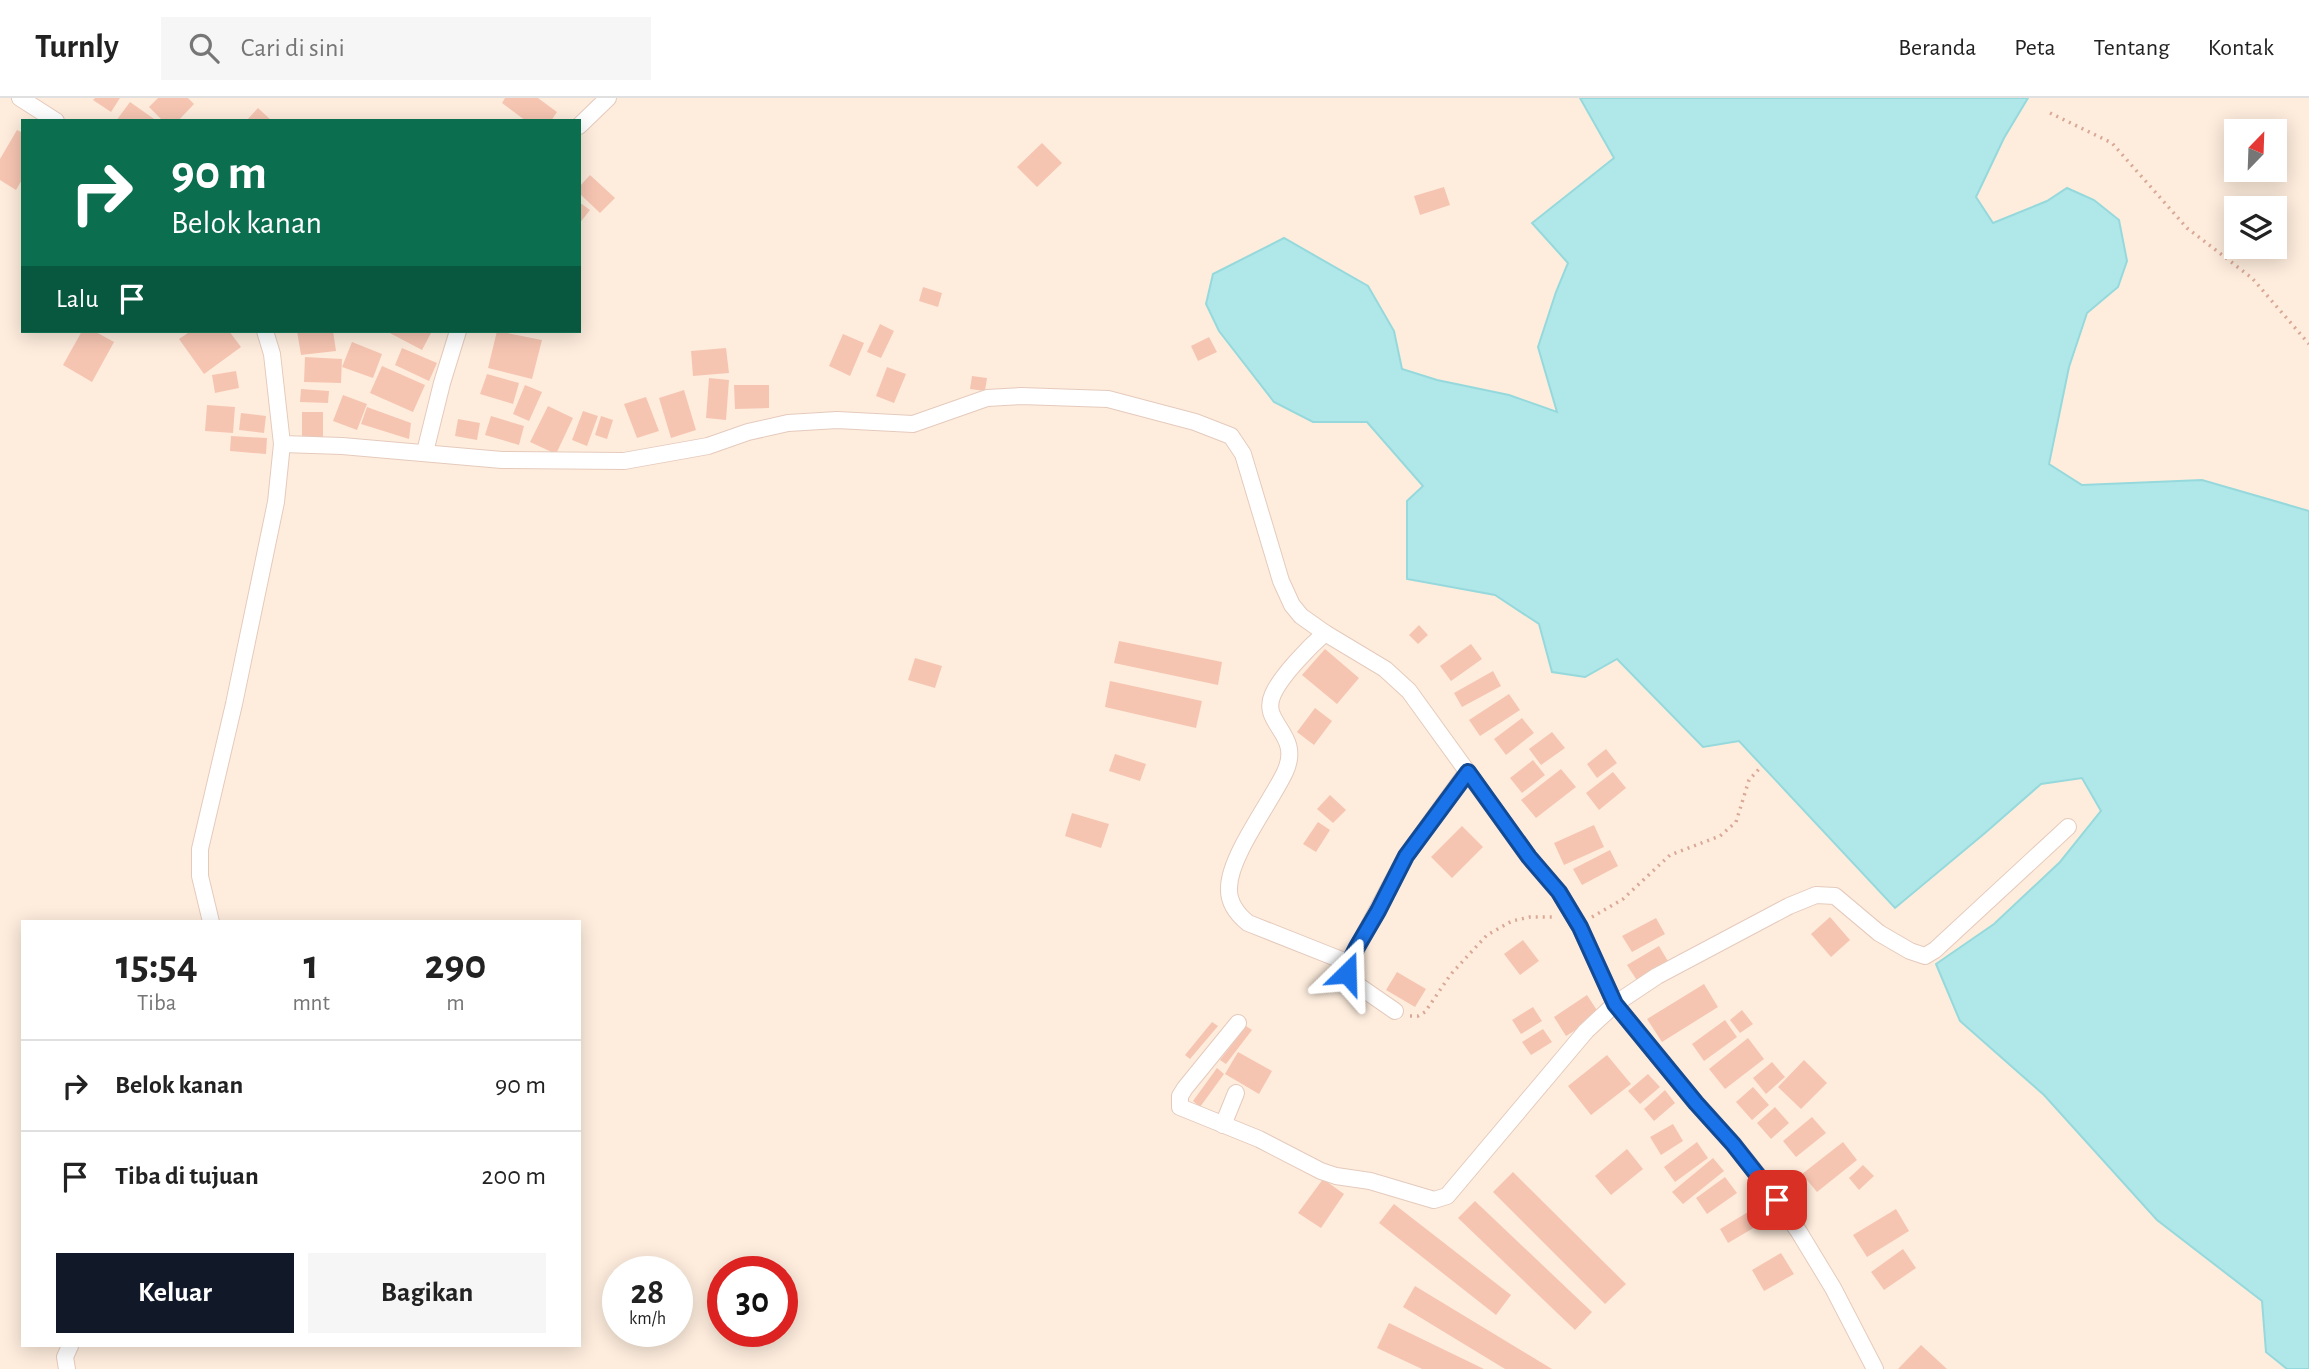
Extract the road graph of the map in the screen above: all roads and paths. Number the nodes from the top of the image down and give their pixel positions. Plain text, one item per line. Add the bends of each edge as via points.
1 (20, 98) edge
2 (608, 98) edge
3 (2050, 113) dead end
4 (53, 119) edge
5 (581, 124) edge
6 (266, 333) edge
7 (457, 333) edge
8 (2309, 344) edge
9 (282, 444) junction
10 (425, 452) junction
11 (1325, 634) junction
12 (1759, 769) dead end
13 (1468, 772) junction
14 (2068, 827) dead end
15 (211, 920) edge
16 (1577, 923) junction
17 (1349, 963) junction
18 (1615, 1004) junction
19 (1395, 1012) joint
20 (1238, 1023) dead end
21 (1236, 1093) dead end
22 (1223, 1125) junction
23 (70, 1347) edge
24 (67, 1369) edge
25 (1874, 1369) edge

1 - 4 street
2 - 5 street
3 - 8 path via 2112,143 2187,228 2252,278
6 - 9 street
7 - 10 street
9 - 10 street
9 - 15 street via 276,502 200,849 200,876
10 - 11 street via 502,460 624,461 708,446 788,423 913,424 986,398 1108,399 1231,436 1243,454 1292,606
11 - 13 street via 1385,669 1409,691
11 - 17 street via 1273,692 1269,707 1290,750 1286,771 1247,839 1228,887 1237,914 1248,923
12 - 16 path via 1749,780 1736,822 1720,836 1670,855 1623,899
13 - 16 street via 1559,892
13 - 17 street via 1406,856
14 - 18 street via 1925,956 1880,933 1835,896 1816,895 1720,941
16 - 18 street
16 - 19 path via 1530,917 1487,934 1424,1012 1413,1017
17 - 19 street via 1347,973 1353,982
18 - 22 street via 1586,1031 1447,1196 1434,1200 1336,1176
18 - 25 street via 1766,1185 1833,1287
20 - 22 street via 1180,1096 1180,1107
21 - 22 street
23 - 24 street

